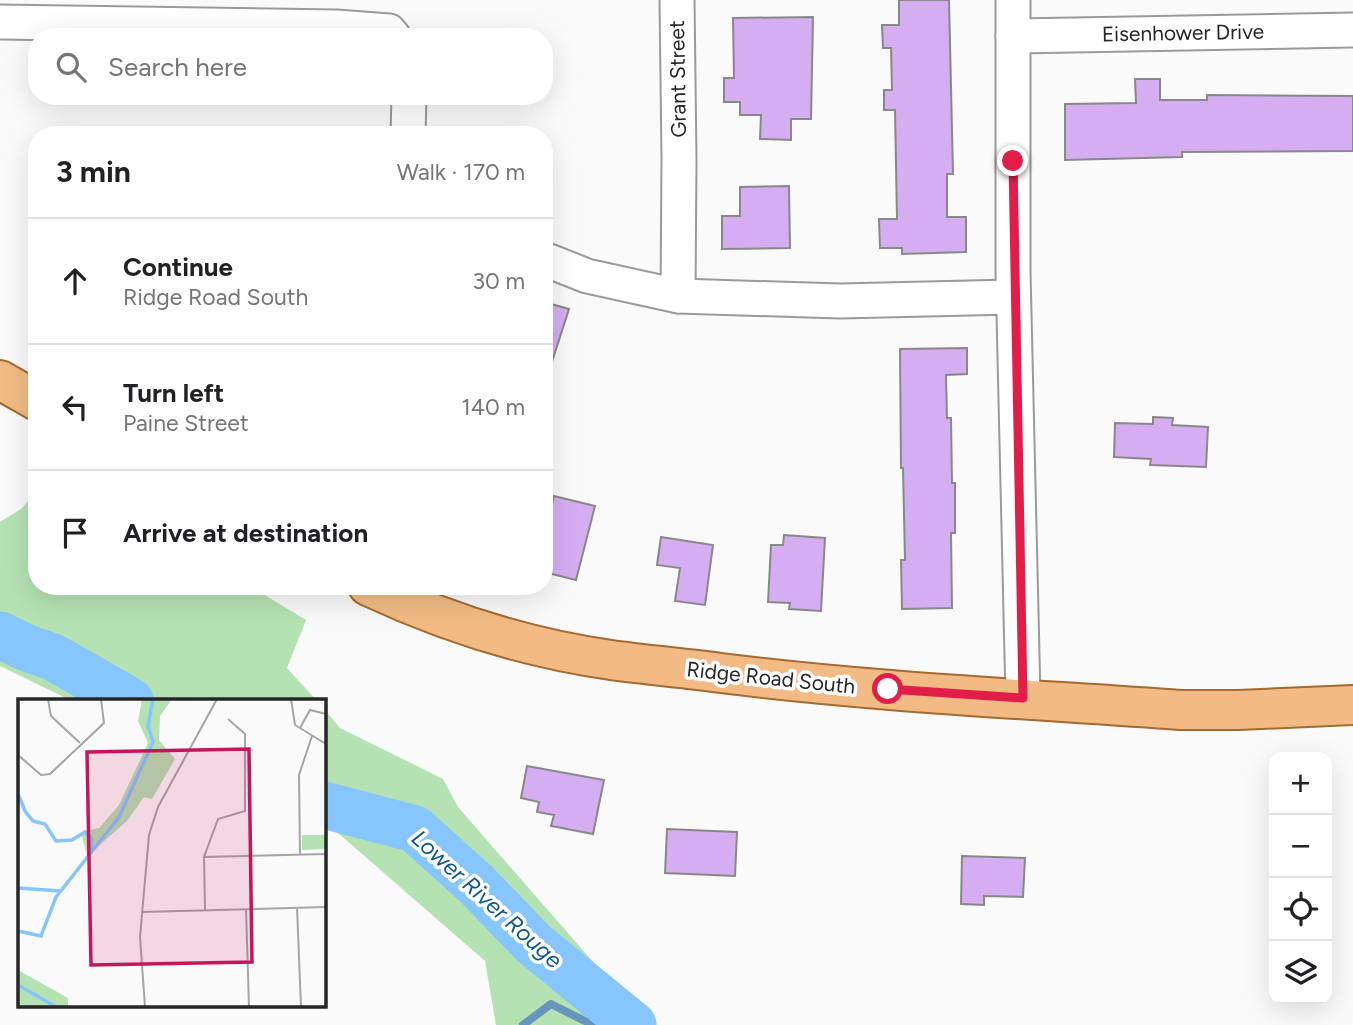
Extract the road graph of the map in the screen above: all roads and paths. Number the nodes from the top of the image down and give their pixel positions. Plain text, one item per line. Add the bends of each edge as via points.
1 (677, 0) edge
2 (1013, 0) edge
3 (0, 22) edge
4 (349, 28) edge
5 (1353, 30) edge
6 (1013, 36) junction
7 (409, 105) edge
8 (408, 126) edge
9 (553, 263) edge
10 (678, 296) junction
11 (1013, 296) junction
12 (0, 380) edge
13 (28, 396) edge
14 (387, 595) edge
15 (1023, 698) junction
16 (1353, 705) edge

1 - 10 street, Grant Street
2 - 6 street
3 - 4 street
5 - 6 street, Eisenhower Drive
6 - 11 street
7 - 8 street
9 - 10 street via 587,276
10 - 11 street via 839,301
11 - 15 street
12 - 13 main road
14 - 15 main road, Ridge Road South via 466,626 609,660 797,682
15 - 16 main road, Ridge Road South via 1181,709

